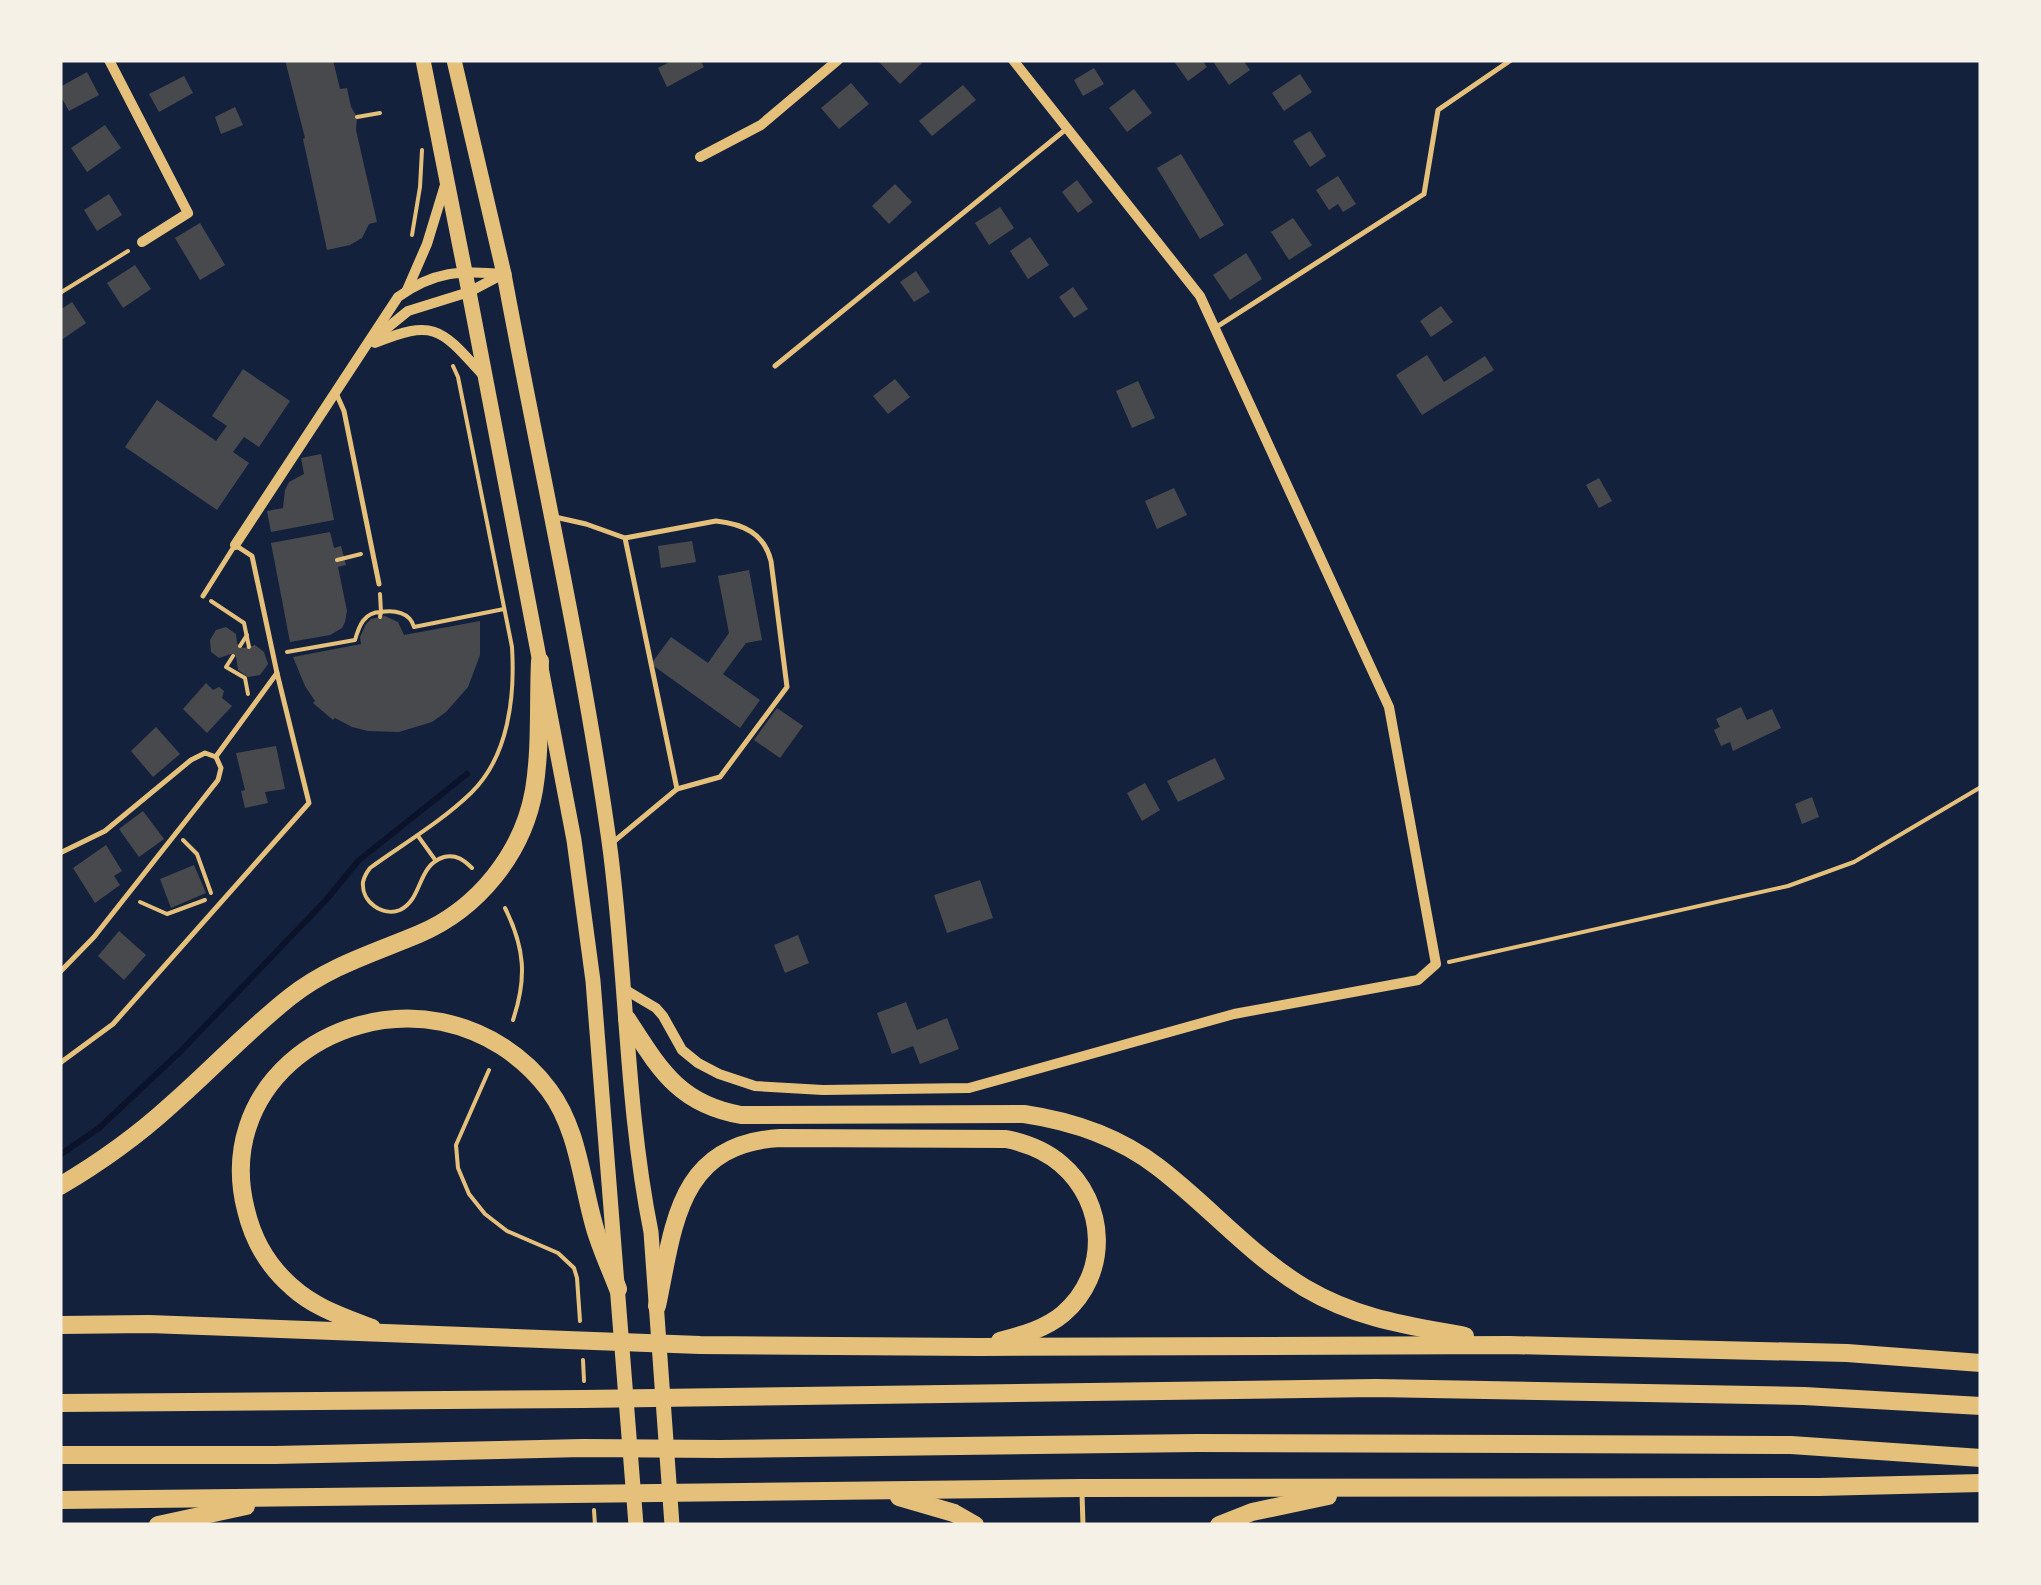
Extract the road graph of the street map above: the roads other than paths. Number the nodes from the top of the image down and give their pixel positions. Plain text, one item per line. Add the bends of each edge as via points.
1 (110, 60) edge
2 (423, 60) edge
3 (454, 60) edge
4 (838, 60) edge
5 (1013, 60) edge
6 (1511, 60) edge
7 (1067, 128) junction
8 (700, 157) dead end
9 (446, 180) junction
10 (142, 242) road end
11 (464, 270) junction
12 (504, 274) junction
13 (407, 290) junction
14 (469, 292) junction
15 (1215, 328) junction
16 (364, 347) junction
17 (775, 366) dead end
18 (486, 378) junction
19 (335, 391) junction
20 (552, 516) junction
21 (625, 538) junction
22 (234, 545) junction
23 (379, 584) road end
24 (203, 596) road end
25 (540, 661) junction
26 (277, 673) junction
27 (216, 756) junction
28 (677, 789) junction
29 (609, 844) junction
30 (60, 853) edge
31 (60, 972) edge
32 (624, 989) junction
33 (627, 1019) junction
34 (60, 1063) edge
35 (60, 1186) edge
36 (618, 1298) junction
37 (656, 1306) junction
38 (60, 1325) edge
39 (387, 1333) junction
40 (1510, 1345) junction
41 (980, 1347) junction
42 (1981, 1363) edge
43 (60, 1403) edge
44 (1981, 1406) edge
45 (60, 1455) edge
46 (1981, 1458) edge
47 (1981, 1484) edge
48 (1082, 1488) junction
49 (1373, 1488) junction
50 (879, 1492) junction
51 (280, 1498) junction
52 (60, 1500) edge
53 (158, 1525) edge
54 (636, 1525) edge
55 (672, 1525) edge
56 (976, 1525) edge
57 (1083, 1525) edge
58 (1219, 1525) edge

1 - 10 street via 188,213
2 - 9 main road
3 - 12 main road
4 - 8 street via 761,125
5 - 7 street
6 - 15 lane via 1438,110 1424,194
7 - 15 street via 1200,296
7 - 17 lane
9 - 11 main road
9 - 13 street
11 - 12 street
11 - 13 street
11 - 14 main road
12 - 14 street
12 - 20 main road
13 - 16 street
14 - 16 street via 408,312
14 - 18 main road
15 - 32 street via 1389,707 1436,964 1418,980 1234,1014 968,1088 755,1086 698,1064 664,1016
16 - 18 street via 426,329 446,338
16 - 19 street
18 - 25 main road
19 - 22 street
19 - 23 lane
20 - 21 lane
20 - 29 main road
21 - 28 lane
21 - 28 lane via 730,523 754,532 771,561 787,688 720,776
22 - 24 lane
22 - 26 lane via 252,556
25 - 35 highway via 533,794 518,838 477,896 422,933 336,968 294,994 138,1133
25 - 36 main road via 594,980
26 - 27 lane
26 - 34 lane via 310,803 113,1024
27 - 30 lane via 191,760 105,832
27 - 31 lane via 218,780
28 - 29 lane
29 - 32 main road
32 - 33 main road
33 - 37 main road
33 - 40 highway via 676,1086 723,1112 1024,1114 1091,1130 1156,1165 1261,1256 1330,1301 1396,1325
36 - 39 highway via 570,1128 538,1076 470,1030 408,1018 367,1022 310,1046 279,1072 250,1123 241,1181 256,1238 276,1272 322,1308
36 - 54 main road
37 - 41 highway via 682,1200 703,1169 731,1148 763,1138 1006,1139 1036,1148 1074,1178 1096,1221 1097,1255 1085,1287 1063,1314 1033,1332
37 - 55 main road
38 - 39 highway
39 - 41 highway
40 - 41 highway
40 - 42 highway
43 - 44 highway via 1394,1388
45 - 46 highway via 1217,1442 1791,1445
47 - 49 highway
48 - 49 highway
48 - 50 highway
48 - 57 lane
49 - 58 highway via 1278,1505
50 - 51 highway
50 - 56 highway
51 - 52 highway
51 - 53 highway

